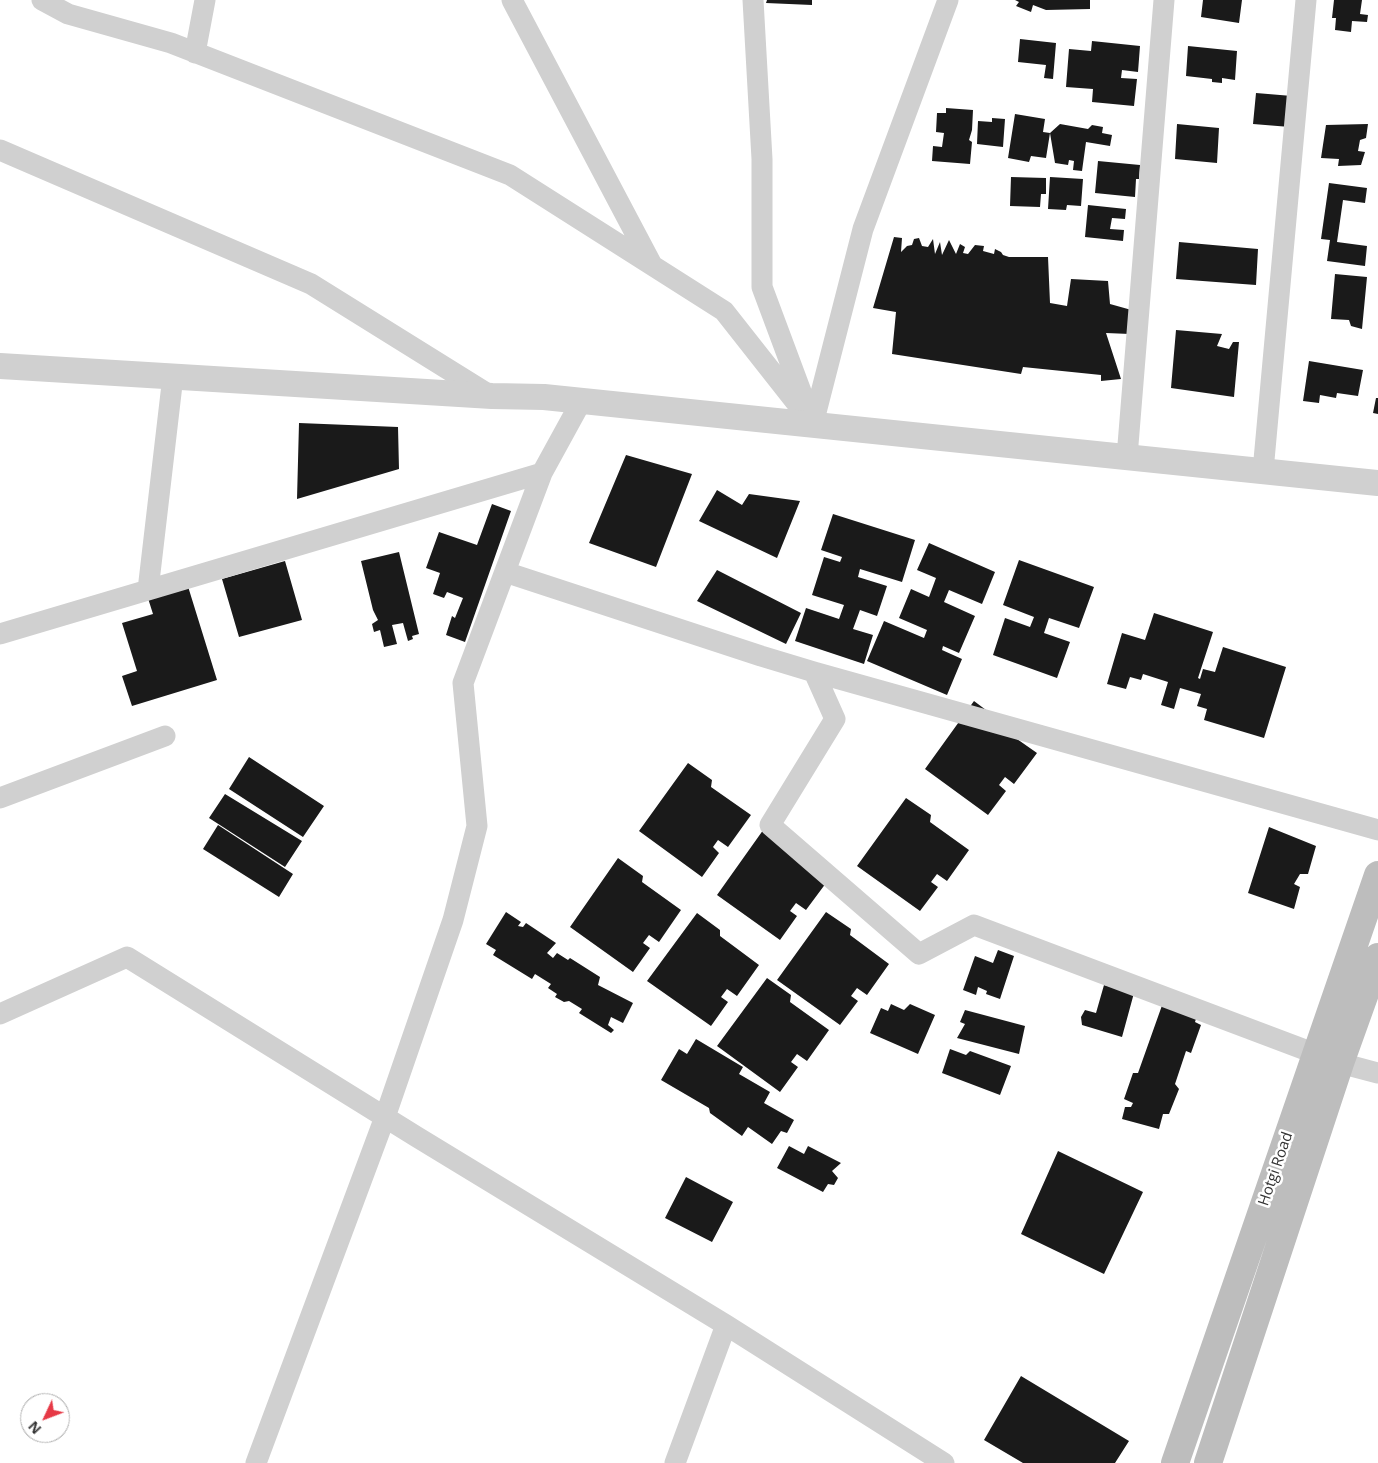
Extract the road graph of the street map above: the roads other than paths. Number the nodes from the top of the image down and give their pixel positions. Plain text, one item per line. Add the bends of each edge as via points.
1 (42, 0) edge
2 (205, 0) edge
3 (512, 0) edge
4 (753, 0) edge
5 (948, 0) edge
6 (1164, 0) edge
7 (1306, 0) edge
8 (195, 52) junction
9 (0, 150) edge
10 (652, 266) junction
11 (0, 366) edge
12 (173, 376) junction
13 (492, 396) junction
14 (582, 400) junction
15 (813, 424) junction
16 (1127, 457) junction
17 (1262, 471) junction
18 (542, 473) junction
19 (1378, 483) edge
20 (505, 572) junction
21 (148, 590) junction
22 (0, 634) edge
23 (814, 672) junction
24 (165, 736) dead end
25 (0, 798) edge
26 (1378, 830) edge
27 (1378, 875) edge
28 (1378, 957) edge
29 (0, 1014) edge
30 (1328, 1058) junction
31 (1378, 1073) edge
32 (385, 1118) junction
33 (726, 1325) junction
34 (256, 1463) edge
35 (675, 1463) edge
36 (944, 1463) edge
37 (1175, 1463) edge
38 (1208, 1463) edge

1 - 8 street via 68,14
2 - 8 street
3 - 10 street
4 - 15 street via 762,159 762,287
5 - 15 street via 863,229
6 - 16 street
7 - 17 street
8 - 10 street via 510,175
9 - 13 street via 311,284
10 - 15 street via 724,311
11 - 12 street
12 - 13 street
12 - 21 street
13 - 14 street
14 - 15 street
14 - 18 street
15 - 16 street
16 - 17 street
17 - 19 street
18 - 20 street
18 - 21 street
20 - 23 street
20 - 32 street via 463,683 477,826 453,920
21 - 22 street
23 - 26 street
23 - 30 street via 836,719 770,825 919,954 974,925
24 - 25 street
27 - 30 main road, Hotgi Road
28 - 30 main road, Hotgi Road
29 - 32 street via 127,957
30 - 31 street
30 - 37 main road, Hotgi Road
30 - 38 main road, Hotgi Road
32 - 33 street
32 - 34 street
33 - 35 street
33 - 36 street

